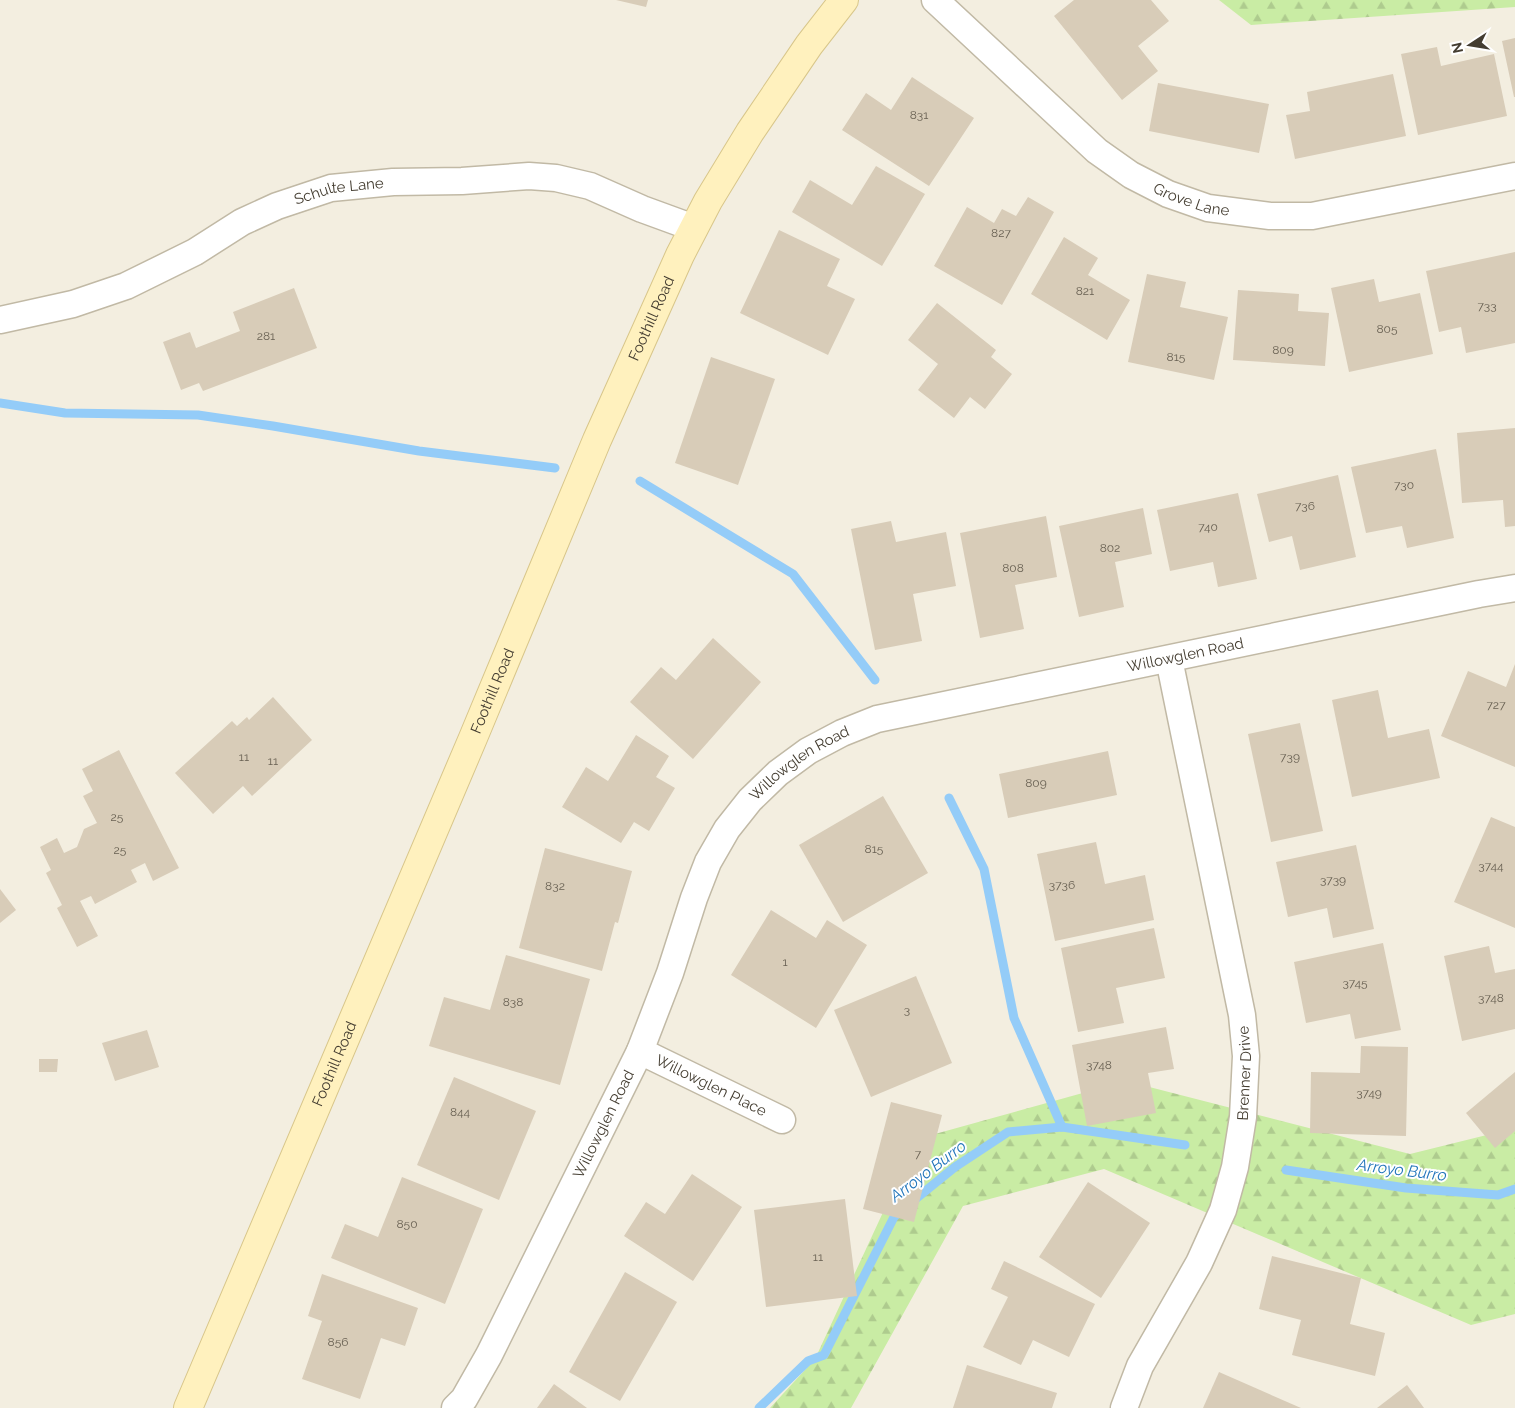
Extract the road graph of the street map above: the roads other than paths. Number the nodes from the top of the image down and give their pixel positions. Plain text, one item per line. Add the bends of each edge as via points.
1 (844, 0) edge
2 (935, 0) edge
3 (1515, 176) edge
4 (694, 228) junction
5 (0, 320) edge
6 (1515, 588) edge
7 (1169, 658) junction
8 (640, 1051) junction
9 (782, 1120) dead end
10 (188, 1408) edge
11 (455, 1408) edge
12 (1124, 1408) edge

1 - 4 main road, Foothill Road via 750,132
2 - 3 street, Grove Lane via 1097,151 1131,175 1168,194 1208,208 1270,216 1312,216
4 - 5 street, Schulte Lane via 590,186 556,178 529,176 393,182 331,188 242,222 195,252 126,286 73,304
4 - 10 main road, Foothill Road via 632,358
6 - 7 street, Willowglen Road
7 - 8 street, Willowglen Road via 877,719 816,746 778,773 744,807 708,862
7 - 12 street, Brenner Drive via 1242,1015 1246,1056 1243,1116 1222,1210 1199,1264 1140,1366
8 - 9 street, Willowglen Place
8 - 11 street, Willowglen Road via 488,1355 464,1399

